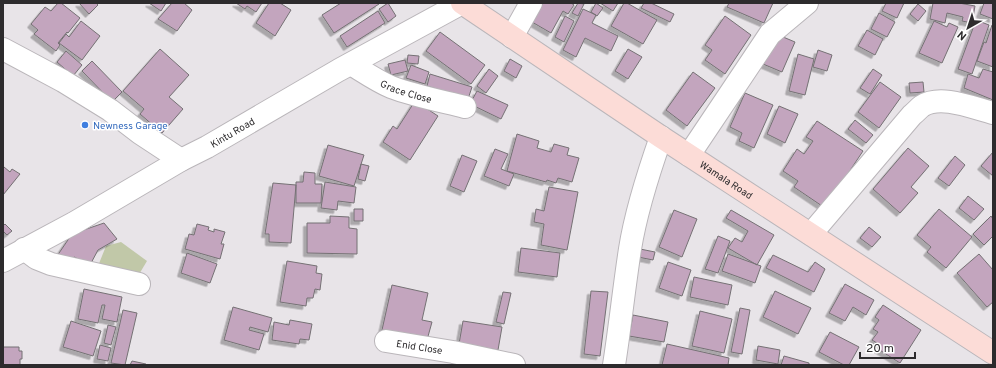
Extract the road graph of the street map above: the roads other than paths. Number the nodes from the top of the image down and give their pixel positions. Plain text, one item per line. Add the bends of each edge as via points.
1 (462, 3) edge
2 (531, 3) edge
3 (807, 3) edge
4 (512, 37) junction
5 (3, 49) edge
6 (351, 64) junction
7 (465, 107) dead end
8 (993, 113) edge
9 (661, 137) junction
10 (689, 155) junction
11 (181, 160) junction
12 (811, 234) junction
13 (24, 249) junction
14 (3, 261) edge
15 (139, 284) dead end
16 (386, 341) dead end
17 (993, 353) edge
18 (514, 365) edge
19 (614, 365) edge

1 - 4 street, Wamala Road
1 - 6 street, Kintu Road
2 - 4 street
3 - 10 street via 770,34
4 - 9 street, Wamala Road
5 - 11 street via 70,85
6 - 7 street, Grace Close via 403,91
6 - 11 street, Kintu Road
8 - 12 street via 944,101 923,106 912,114
9 - 10 street, Wamala Road
9 - 19 street via 642,193 630,249
10 - 12 street, Wamala Road
11 - 13 street, Kintu Road via 74,223
12 - 17 street, Wamala Road
13 - 14 street, Kintu Road
13 - 15 street via 36,258 51,264
16 - 18 street, Enid Close

